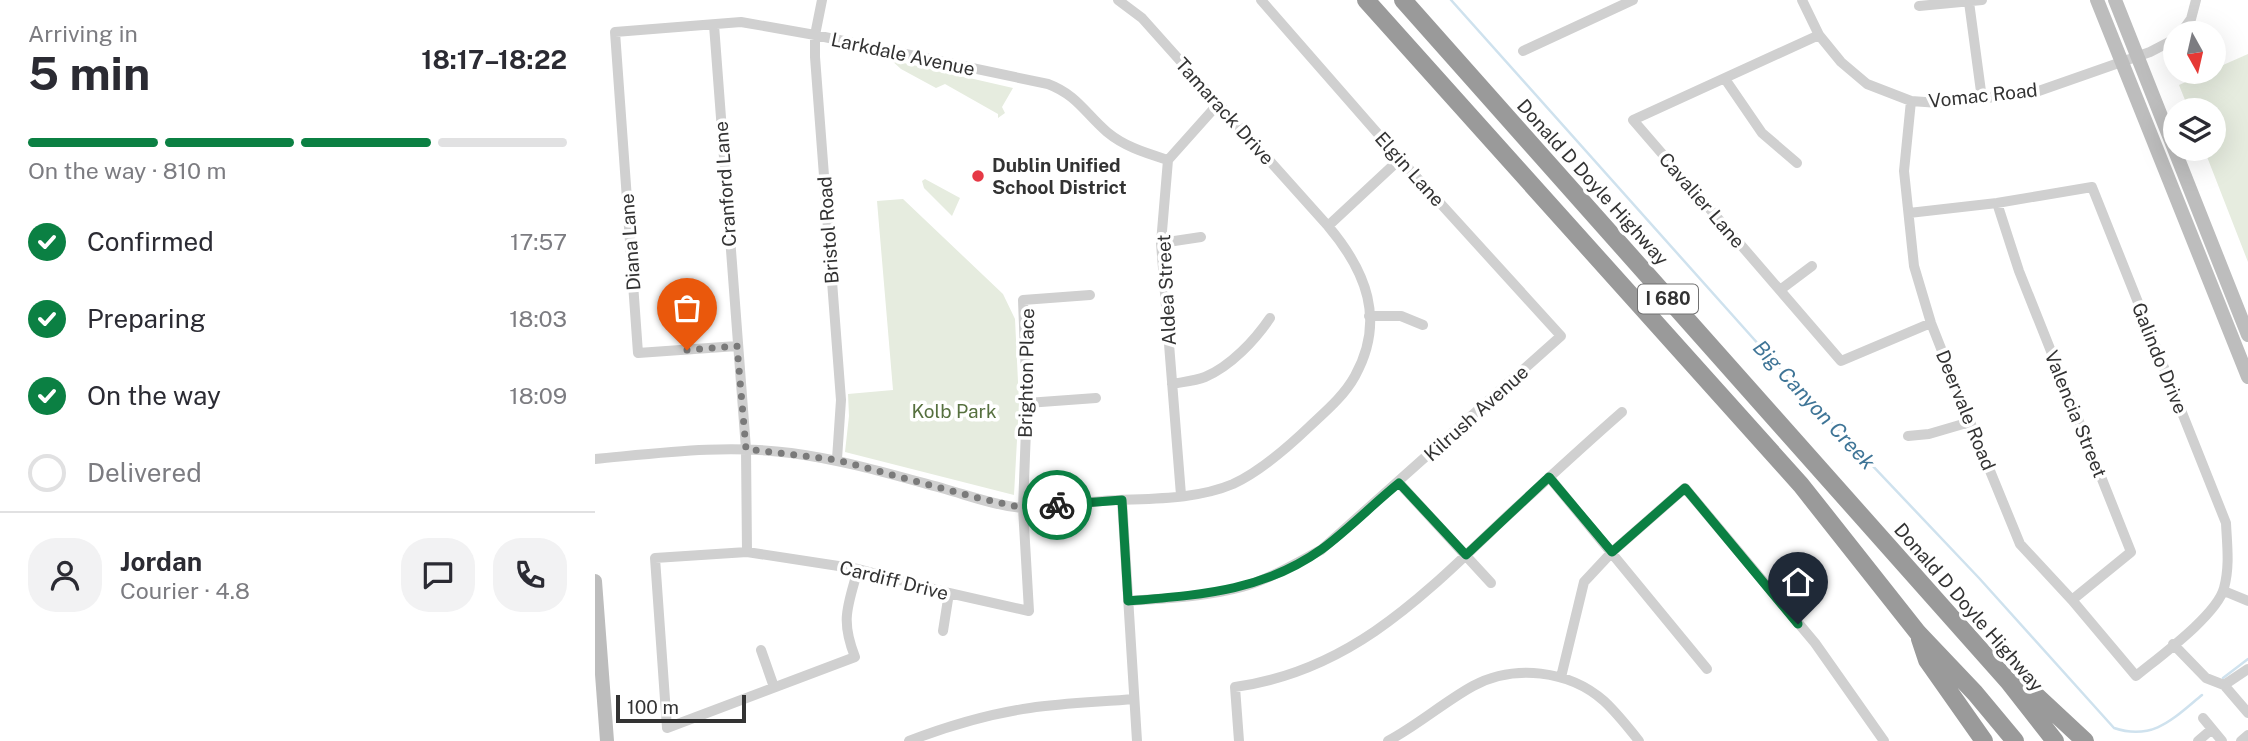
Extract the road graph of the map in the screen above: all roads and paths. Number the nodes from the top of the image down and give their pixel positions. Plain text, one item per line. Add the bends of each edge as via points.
1 (822, 0) edge
2 (1118, 0) edge
3 (1261, 0) edge
4 (1366, 0) edge
5 (1403, 0) edge
6 (1633, 0) edge
7 (1802, 0) edge
8 (1982, 0) edge
9 (2097, 0) edge
10 (2115, 0) edge
11 (2196, 0) edge
12 (1969, 2) edge
13 (1919, 6) dead end
14 (2190, 21) edge
15 (714, 25) junction
16 (614, 32) joint
17 (815, 35) junction
18 (1819, 35) junction
19 (2163, 45) edge
20 (1523, 51) dead end
21 (2138, 57) junction
22 (2122, 63) junction
23 (1725, 79) junction
24 (1982, 99) junction
25 (1911, 101) junction
26 (1218, 104) junction
27 (1400, 159) junction
28 (1168, 160) junction
29 (1797, 163) dead end
30 (1997, 203) junction
31 (1909, 213) junction
32 (1328, 226) junction
33 (1201, 237) dead end
34 (1161, 243) junction
35 (1812, 266) dead end
36 (1780, 290) junction
37 (1090, 295) dead end
38 (1369, 316) junction
39 (1270, 318) dead end
40 (1931, 323) junction
41 (1423, 325) dead end
42 (2248, 335) edge
43 (1561, 336) joint
44 (737, 346) junction
45 (2248, 377) edge
46 (1172, 384) junction
47 (1096, 398) dead end
48 (1027, 402) junction
49 (1622, 412) dead end
50 (1970, 422) junction
51 (1908, 436) dead end
52 (746, 449) junction
53 (595, 459) edge
54 (837, 460) junction
55 (1549, 477) junction
56 (1399, 483) junction
57 (1181, 495) junction
58 (1122, 500) junction
59 (1023, 508) junction
60 (747, 552) junction
61 (1612, 552) junction
62 (1466, 555) junction
63 (857, 569) junction
64 (595, 581) edge
65 (1491, 583) dead end
66 (2224, 591) junction
67 (949, 593) junction
68 (2072, 600) junction
69 (1128, 601) junction
70 (2248, 601) edge
71 (943, 631) dead end
72 (1918, 633) junction
73 (2173, 644) junction
74 (761, 650) dead end
75 (2248, 668) edge
76 (1707, 669) dead end
77 (2136, 676) joint
78 (1561, 677) junction
79 (2008, 681) junction
80 (2224, 685) junction
81 (774, 687) junction
82 (1134, 699) junction
83 (2248, 713) edge
84 (2203, 718) dead end
85 (2212, 729) junction
86 (2248, 735) edge
87 (607, 741) edge
88 (909, 741) edge
89 (1137, 741) edge
90 (1239, 741) edge
91 (1388, 741) edge
92 (1639, 741) edge
93 (1884, 741) edge
94 (1983, 741) edge
95 (2015, 741) edge
96 (2055, 741) edge
97 (2085, 741) edge
98 (2199, 741) edge
99 (2222, 741) edge
100 (2241, 741) edge

1 - 17 street, Bristol Road
2 - 26 street, Tamarack Drive via 1142,18
3 - 27 street, Elgin Lane
4 - 72 highway, I 680 via 1793,475
5 - 79 highway, Donald D Doyle Highway / I 680
6 - 20 street
7 - 18 street, Vomac Road
8 - 12 street
9 - 22 main road
10 - 21 main road
11 - 14 street
12 - 13 street
12 - 24 street
15 - 16 street, Larkdale Avenue
15 - 17 street, Larkdale Avenue via 741,22
15 - 44 street, Cranford Lane
16 - 44 street, Diana Lane via 638,353
17 - 28 street, Larkdale Avenue via 1048,84 1066,91 1107,132 1129,146
17 - 54 street, Bristol Road via 841,400
18 - 23 street, Cavalier Lane
18 - 25 street, Vomac Road via 1867,85
19 - 21 street, Vomac Road
21 - 22 street, Vomac Road
21 - 42 main road
22 - 24 street, Vomac Road via 2032,93
22 - 45 main road
23 - 29 street via 1762,133
23 - 36 street, Cavalier Lane via 1633,120
24 - 25 street, Vomac Road
25 - 31 street, Deervale Road via 1904,171
26 - 28 street
26 - 32 street, Tamarack Drive
27 - 32 street
27 - 43 street, Elgin Lane
28 - 34 street, Aldea Street
30 - 31 street, Galindo Drive
30 - 66 street, Galindo Drive via 2092,187 2226,523
30 - 68 street, Valencia Street via 2019,271 2131,552
31 - 40 street, Deervale Road via 1914,266
32 - 38 street, Tamarack Drive via 1358,266
33 - 34 street
34 - 46 street, Aldea Street
35 - 36 street
36 - 40 street, Cavalier Lane via 1841,361
37 - 48 street, Brighton Place via 1023,300
38 - 41 street via 1401,316
38 - 57 street, Tamarack Drive via 1369,339 1351,383 1295,441 1232,484
39 - 46 street via 1257,337 1220,368 1204,378
40 - 50 street, Deervale Road
43 - 56 street, Kilrush Avenue
44 - 52 street, Cranford Lane
46 - 57 street, Aldea Street
47 - 48 street
48 - 59 street, Brighton Place
49 - 55 street
50 - 51 street via 1929,435
50 - 68 street, Deervale Road via 2020,544
52 - 53 street, Tamarack Drive
52 - 54 street, Tamarack Drive
52 - 60 street, Cranford Lane
54 - 59 street, Tamarack Drive
55 - 61 street
55 - 62 street
56 - 62 street
56 - 69 street, Kilrush Avenue via 1321,550 1281,571 1243,587
57 - 58 street, Tamarack Drive
58 - 59 street, Tamarack Drive
58 - 69 street
59 - 67 street, Cardiff Drive via 1030,611
60 - 63 street, Cardiff Drive
60 - 81 street, Cardiff Drive via 655,558 667,728
61 - 76 street
61 - 78 street via 1584,582
61 - 93 street via 1685,488 1815,643
62 - 65 street
62 - 90 street via 1383,628 1345,651 1265,683 1235,687
63 - 67 street, Cardiff Drive
63 - 81 street via 845,619 855,657
64 - 87 main road
66 - 70 street
66 - 73 street, Galindo Drive via 2204,619
67 - 71 street
68 - 77 street, Deervale Road
69 - 82 street
72 - 94 highway via 1927,660
72 - 95 highway, I 680
73 - 77 street, Galindo Drive
73 - 80 street via 2206,678
74 - 81 street
75 - 80 street
78 - 91 street via 1529,672 1475,685
78 - 92 street via 1603,700
79 - 96 highway, Donald D Doyle Highway / I 680
79 - 97 highway via 2027,687
80 - 83 street
82 - 88 street via 989,715
82 - 89 street
84 - 85 street
85 - 98 street
85 - 99 street
86 - 100 street

